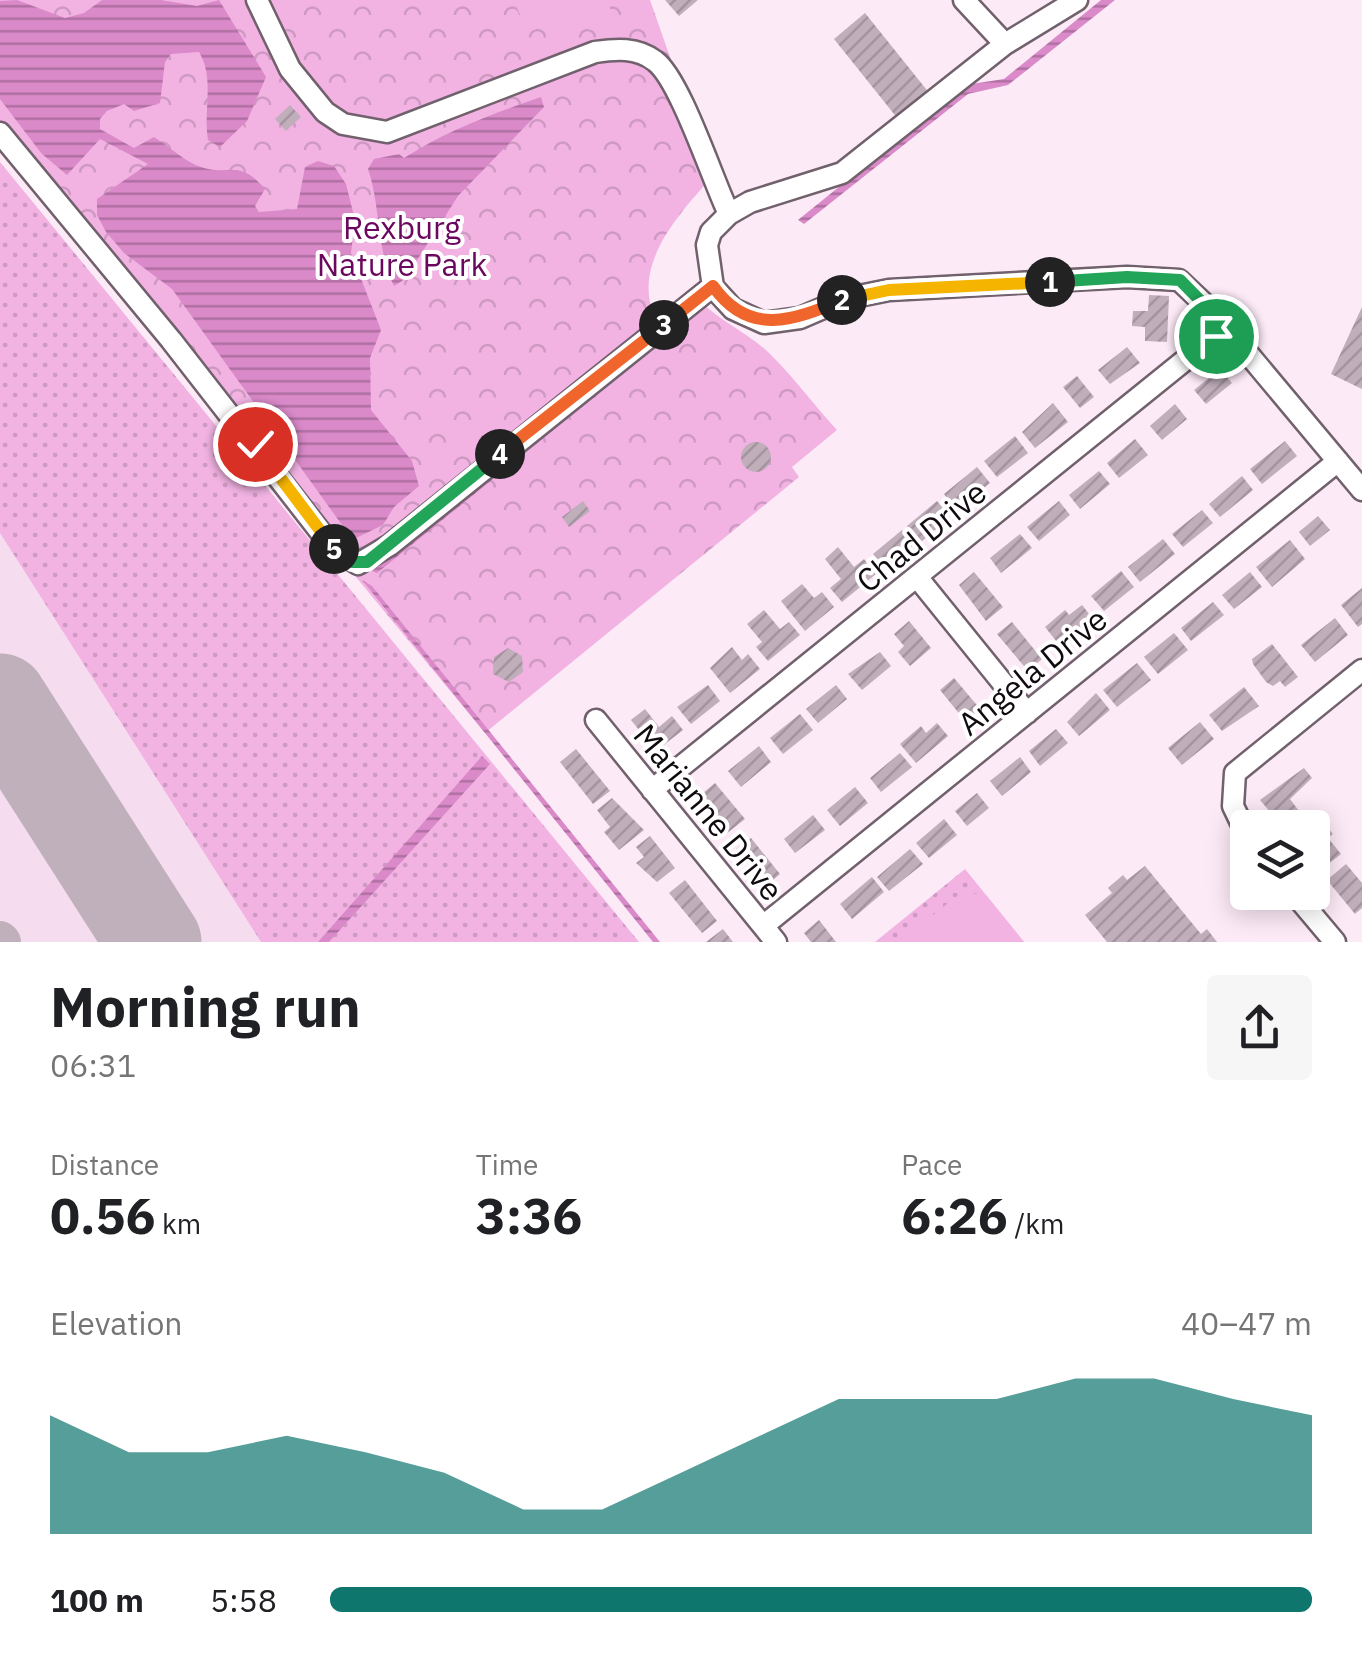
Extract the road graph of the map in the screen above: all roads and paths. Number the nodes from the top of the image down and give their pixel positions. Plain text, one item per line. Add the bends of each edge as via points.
1 (257, 0) edge
2 (964, 0) edge
3 (1077, 0) edge
4 (1005, 44) junction
5 (0, 133) edge
6 (729, 214) junction
7 (713, 286) junction
8 (1226, 327) junction
9 (1338, 462) junction
10 (1362, 490) edge
11 (917, 577) junction
12 (1362, 670) edge
13 (1027, 713) junction
14 (596, 720) dead end
15 (652, 790) junction
16 (1236, 810) edge
17 (1308, 910) edge
18 (770, 934) edge
19 (1335, 942) edge

1 - 6 street via 290,69 324,112 342,124 387,132 595,52 642,54 672,82
2 - 4 street
3 - 4 street
4 - 6 street via 842,173
5 - 7 street via 333,548 358,564
6 - 7 street via 710,232 707,245
7 - 8 street via 733,308 764,323 889,290 1163,277 1188,286
8 - 9 street
8 - 11 street, Chad Drive
9 - 10 street
9 - 13 street, Angela Drive
11 - 13 street
11 - 15 street, Chad Drive
12 - 16 street via 1241,766 1232,796
13 - 18 street, Angela Drive
14 - 15 street, Marianne Drive
15 - 18 street, Marianne Drive
17 - 19 street

